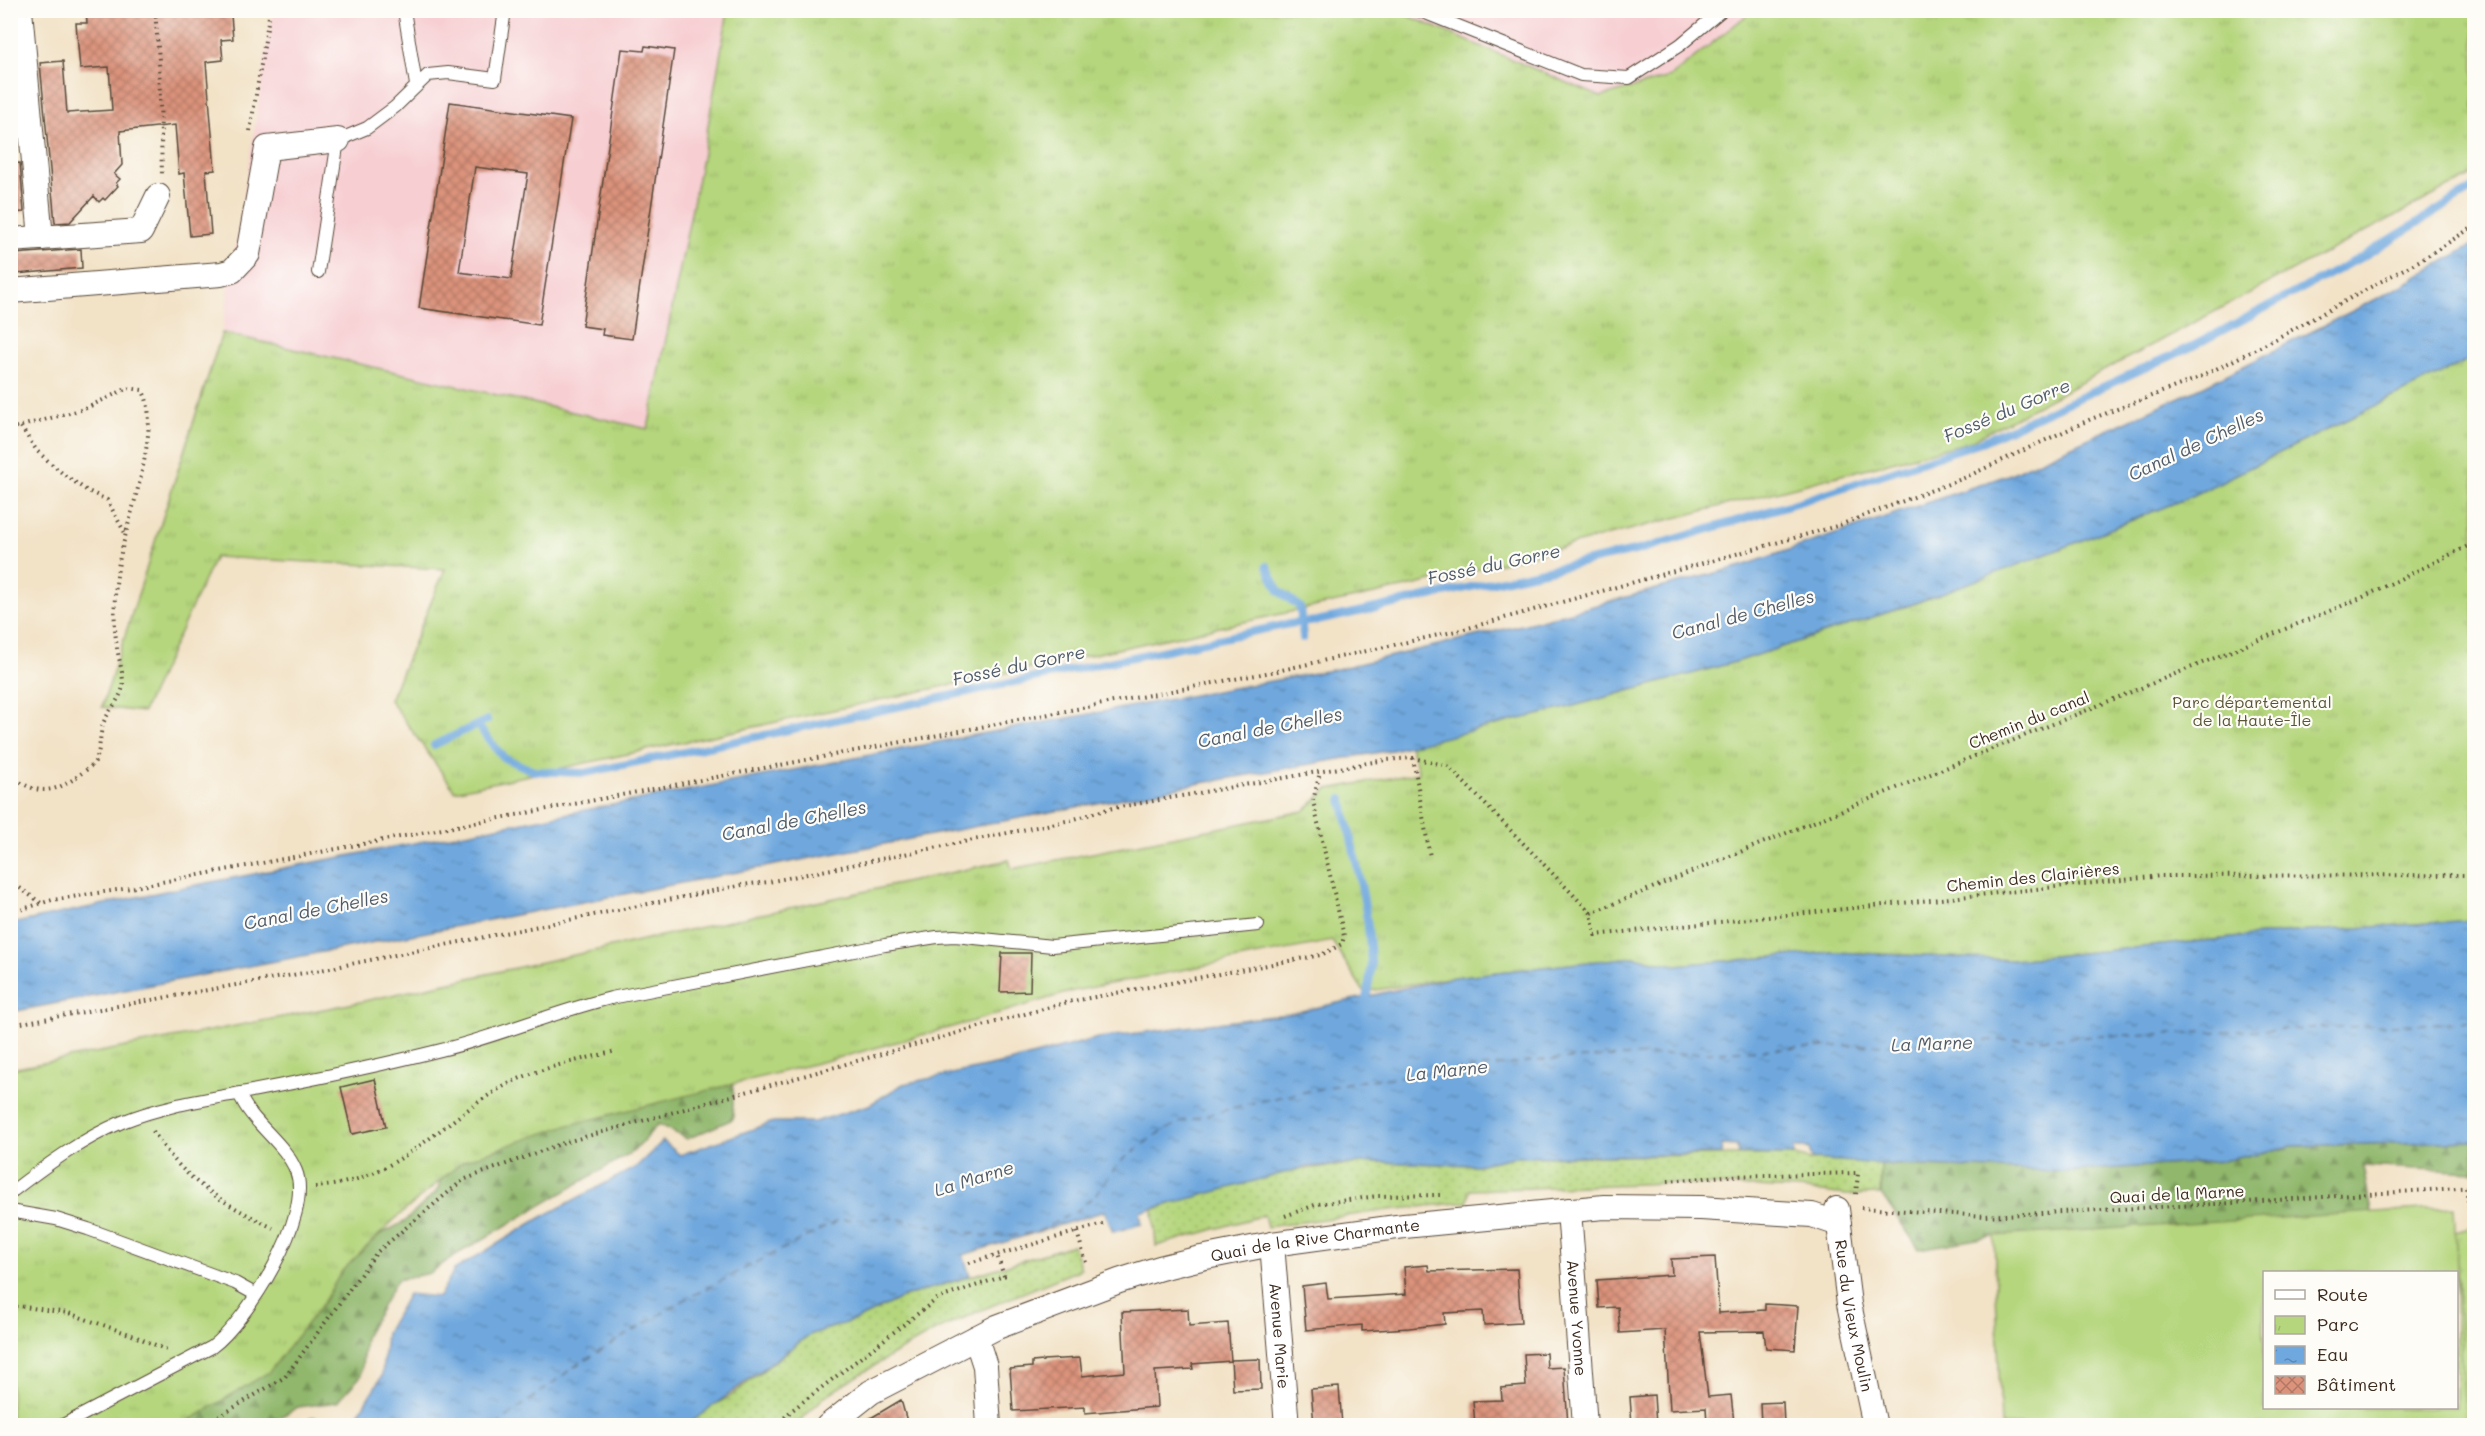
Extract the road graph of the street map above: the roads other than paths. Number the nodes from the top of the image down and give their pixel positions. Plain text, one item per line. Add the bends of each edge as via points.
1 (20, 10) edge
2 (404, 10) edge
3 (505, 10) edge
4 (1418, 10) edge
5 (1722, 10) edge
6 (416, 85) junction
7 (338, 140) junction
8 (158, 196) road end
9 (41, 238) junction
10 (10, 240) edge
11 (318, 272) dead end
12 (10, 291) edge
13 (1258, 925) dead end
14 (239, 1093) junction
15 (10, 1193) edge
16 (1569, 1210) junction
17 (10, 1211) edge
18 (1843, 1212) joint
19 (1272, 1244) junction
20 (255, 1294) junction
21 (976, 1338) junction
22 (61, 1425) edge
23 (828, 1425) edge
24 (989, 1425) edge
25 (1287, 1425) edge
26 (1585, 1425) edge
27 (1875, 1425) edge

1 - 9 street
2 - 6 lane
3 - 6 lane via 495,79 448,73 428,75
4 - 5 lane via 1581,75 1629,78 1680,45
6 - 7 lane via 367,128
7 - 11 lane
7 - 12 street via 267,148 248,254 232,271
8 - 9 street via 141,231
9 - 10 street
13 - 14 lane via 1052,946 955,936 895,943 611,998 441,1050
14 - 15 lane via 174,1105 95,1135
14 - 20 lane via 246,1109 296,1168 300,1187 289,1235
16 - 18 street, Quai de la Rive Charmante via 1634,1207 1812,1215
16 - 19 street, Quai de la Rive Charmante
16 - 26 street, Avenue Yvonne
17 - 20 lane via 88,1229 236,1282
18 - 27 street, Rue du Vieux Moulin via 1849,1304
19 - 21 street, Quai de la Rive Charmante via 1160,1268 1073,1297
19 - 25 street, Avenue Marie
20 - 22 lane via 241,1319 212,1347
21 - 23 street, Quai de la Rive Charmante via 871,1392
21 - 24 street via 985,1366

